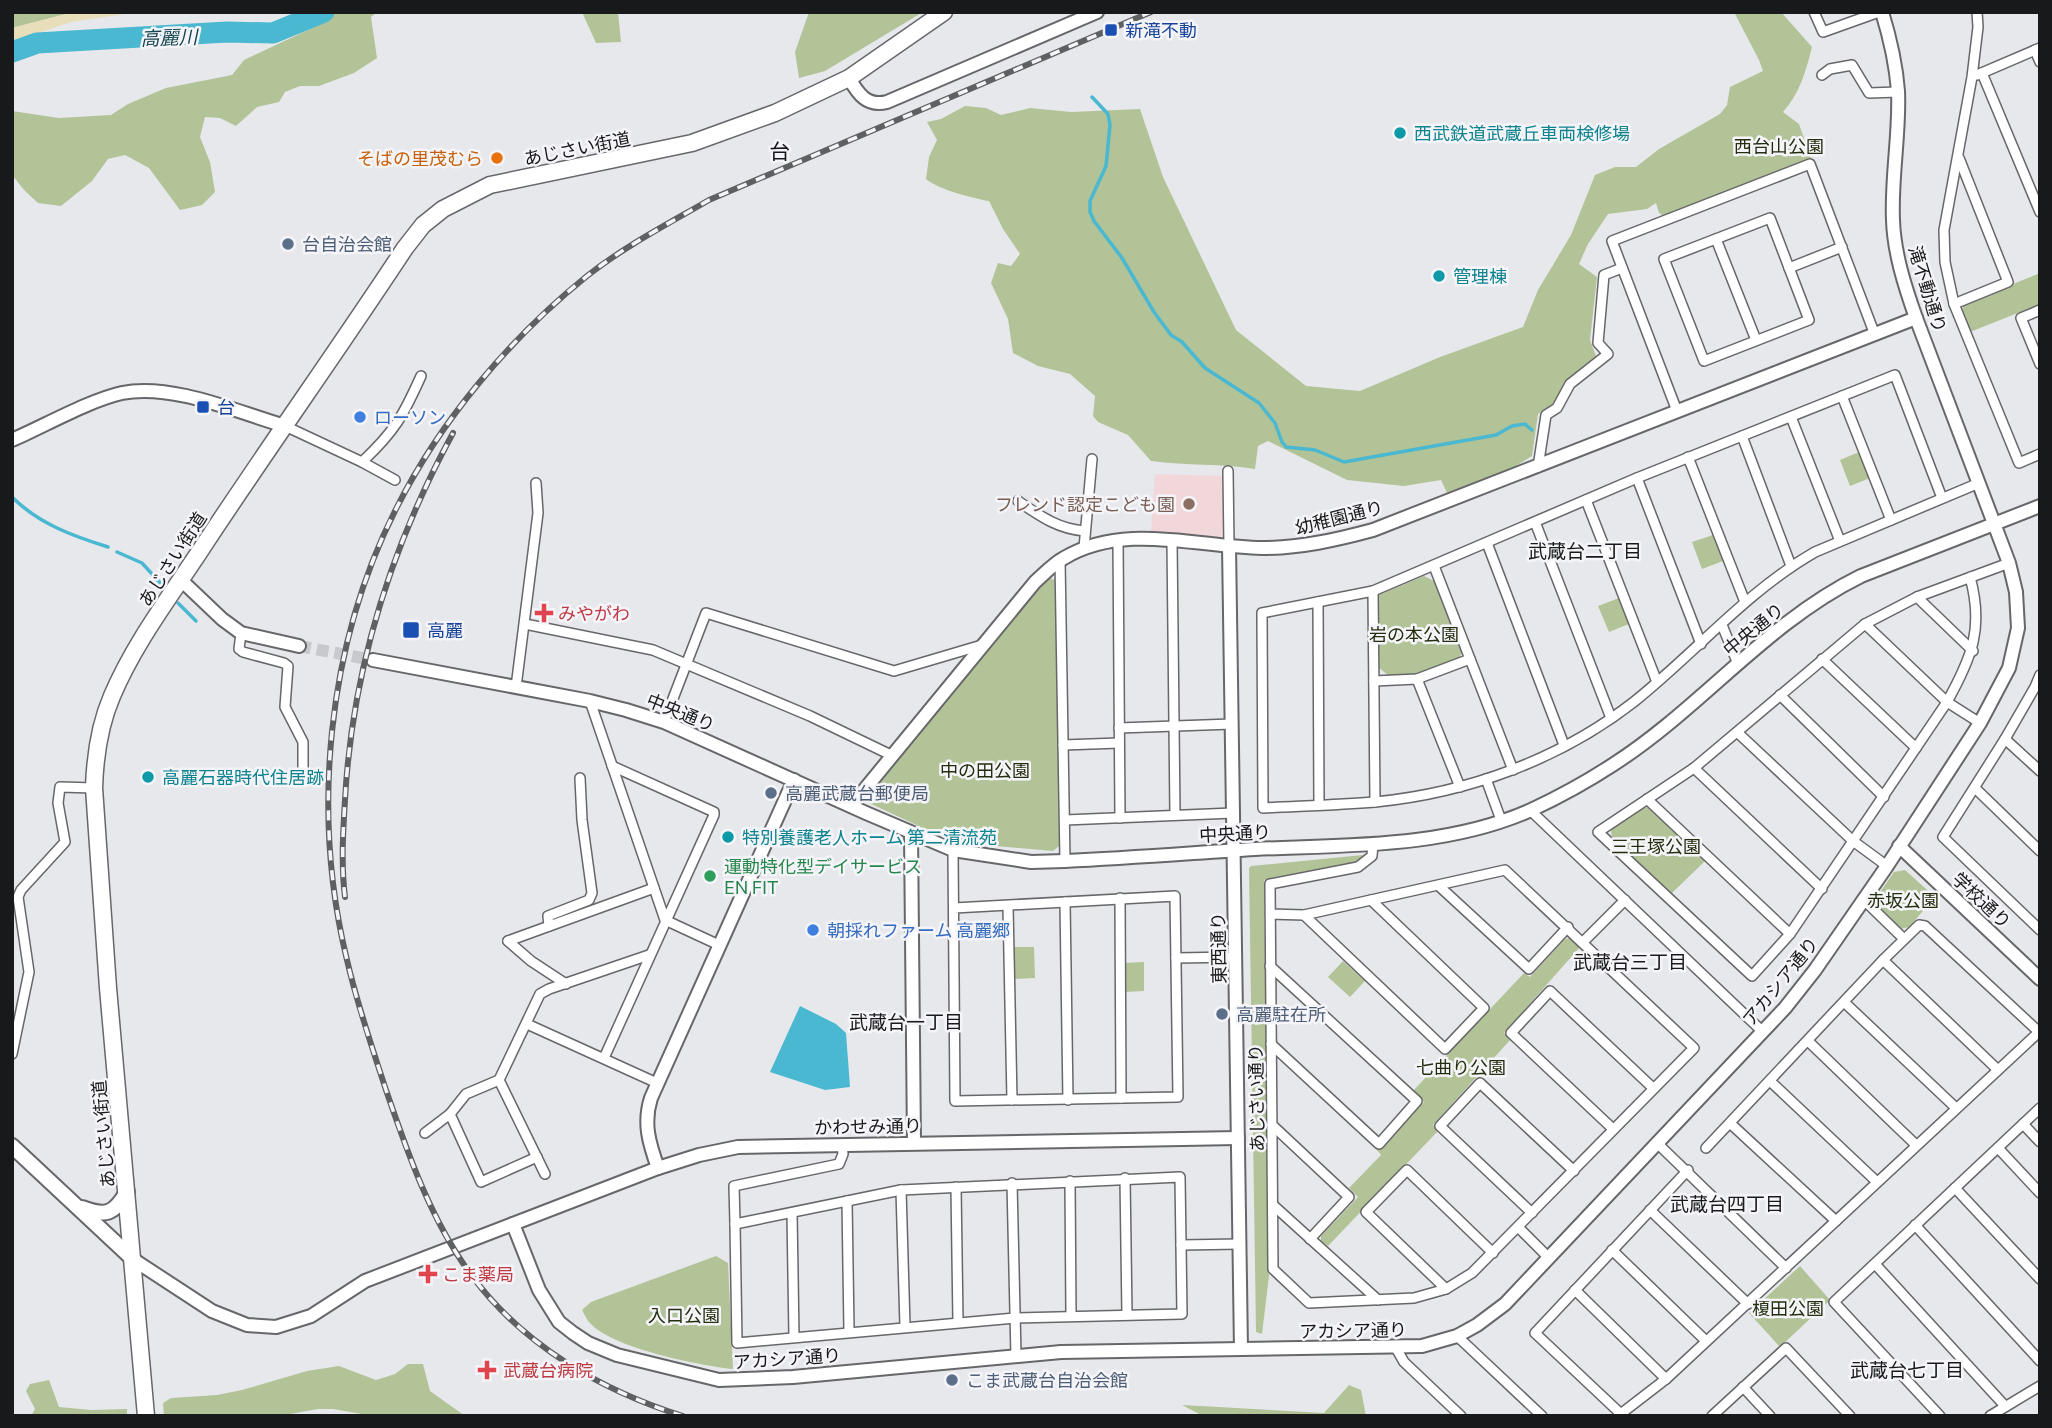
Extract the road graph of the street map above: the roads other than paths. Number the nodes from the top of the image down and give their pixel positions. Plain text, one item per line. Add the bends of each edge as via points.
1 (944, 12) edge
2 (1097, 12) edge
3 (1814, 12) edge
4 (1880, 12) edge
5 (1977, 12) edge
6 (2037, 49) edge
7 (2040, 62) edge
8 (1822, 75) dead end
9 (1977, 75) junction
10 (849, 78) junction
11 (1898, 92) junction
12 (1958, 156) junction
13 (2040, 212) edge
14 (1716, 239) junction
15 (1842, 247) junction
16 (1622, 268) junction
17 (1790, 268) junction
18 (1954, 304) junction
19 (2040, 310) edge
20 (1916, 318) junction
21 (1875, 335) junction
22 (1756, 340) junction
23 (2040, 363) edge
24 (421, 376) dead end
25 (1842, 396) junction
26 (1677, 411) junction
27 (1791, 417) junction
28 (285, 426) junction
29 (1742, 436) junction
30 (12, 440) edge
31 (2040, 454) edge
32 (1688, 457) junction
33 (1092, 459) dead end
34 (362, 462) junction
35 (1538, 467) junction
36 (1228, 471) dead end
37 (1637, 478) junction
38 (395, 480) dead end
39 (536, 483) dead end
40 (1979, 483) junction
41 (1942, 498) junction
42 (1586, 500) junction
43 (1018, 501) dead end
44 (2040, 506) edge
45 (1891, 520) junction
46 (1535, 522) junction
47 (1994, 524) junction
48 (1085, 531) junction
49 (1118, 540) junction
50 (1172, 541) junction
51 (1840, 541) junction
52 (1487, 543) junction
53 (1229, 546) junction
54 (1084, 548) junction
55 (1060, 560) junction
56 (2009, 563) junction
57 (1434, 566) junction
58 (1791, 566) junction
59 (1970, 577) junction
60 (180, 580) junction
61 (1373, 591) junction
62 (1917, 597) junction
63 (1318, 602) junction
64 (1745, 602) junction
65 (524, 624) junction
66 (1866, 624) junction
67 (1722, 625) junction
68 (242, 633) junction
69 (1701, 644) junction
70 (982, 645) junction
71 (299, 646) tunnel mouth
72 (1973, 651) junction
73 (1470, 659) junction
74 (1822, 659) junction
75 (373, 660) tunnel mouth
76 (685, 663) junction
77 (1738, 664) junction
78 (2040, 675) edge
79 (1417, 678) junction
80 (1374, 681) junction
81 (1657, 682) junction
82 (516, 687) junction
83 (2037, 689) edge
84 (1780, 695) junction
85 (590, 701) junction
86 (1947, 702) junction
87 (1611, 718) junction
88 (664, 722) junction
89 (1980, 723) junction
90 (1232, 724) junction
91 (1174, 726) junction
92 (1119, 728) junction
93 (1737, 732) junction
94 (2005, 738) junction
95 (1119, 743) junction
96 (1063, 745) junction
97 (1564, 745) junction
98 (1916, 748) junction
99 (892, 756) junction
100 (612, 766) junction
101 (1694, 768) junction
102 (303, 770) dead end
103 (1513, 770) junction
104 (2040, 772) edge
105 (580, 778) dead end
106 (1486, 779) junction
107 (794, 780) junction
108 (1460, 787) junction
109 (1975, 788) junction
110 (94, 789) junction
111 (1884, 797) junction
112 (1647, 799) junction
113 (1376, 802) junction
114 (1319, 805) junction
115 (851, 806) junction
116 (1530, 810) junction
117 (1233, 813) junction
118 (1175, 815) junction
119 (1120, 818) junction
120 (1065, 820) junction
121 (1501, 820) junction
122 (911, 833) junction
123 (1853, 841) junction
124 (1373, 843) junction
125 (1899, 846) junction
126 (953, 850) junction
127 (1234, 850) junction
128 (2040, 850) edge
129 (1065, 862) junction
130 (1887, 866) junction
131 (1439, 886) junction
132 (654, 888) junction
133 (1822, 889) junction
134 (15, 898) edge
135 (1120, 898) junction
136 (1371, 900) junction
137 (1625, 900) junction
138 (1864, 900) junction
139 (1065, 902) junction
140 (1008, 906) junction
141 (954, 908) junction
142 (1270, 914) junction
143 (1304, 915) junction
144 (666, 920) junction
145 (549, 926) junction
146 (1568, 927) junction
147 (2040, 930) edge
148 (1790, 934) junction
149 (1904, 939) junction
150 (1583, 942) junction
151 (719, 945) junction
152 (649, 955) junction
153 (1236, 957) junction
154 (1177, 958) junction
155 (1883, 960) junction
156 (1270, 966) junction
157 (2040, 979) edge
158 (566, 984) junction
159 (1844, 1002) junction
160 (527, 1024) junction
161 (2039, 1031) edge
162 (1763, 1032) junction
163 (1808, 1041) junction
164 (1271, 1044) junction
165 (12, 1054) edge
166 (604, 1058) junction
167 (1998, 1070) junction
168 (499, 1080) junction
169 (1770, 1081) junction
170 (657, 1083) junction
171 (1653, 1088) junction
172 (1121, 1098) junction
173 (1012, 1100) junction
174 (1068, 1100) junction
175 (1956, 1108) junction
176 (2040, 1108) edge
177 (450, 1114) junction
178 (1731, 1124) junction
179 (2023, 1124) junction
180 (1272, 1125) junction
181 (1613, 1129) junction
182 (425, 1133) dead end
183 (1238, 1138) junction
184 (2040, 1142) edge
185 (914, 1143) junction
186 (1657, 1143) junction
187 (1916, 1145) junction
188 (12, 1146) edge
189 (842, 1146) junction
190 (1706, 1148) dead end
191 (1997, 1148) junction
192 (537, 1157) junction
193 (658, 1168) junction
194 (1688, 1170) junction
195 (1574, 1171) junction
196 (545, 1174) dead end
197 (1125, 1178) junction
198 (1069, 1181) junction
199 (1876, 1181) junction
200 (1012, 1183) junction
201 (956, 1187) junction
202 (1955, 1188) junction
203 (901, 1189) junction
204 (128, 1192) junction
205 (2040, 1193) edge
206 (847, 1201) junction
207 (1273, 1205) junction
208 (77, 1207) junction
209 (1650, 1210) junction
210 (792, 1213) junction
211 (1532, 1213) junction
212 (1836, 1222) junction
213 (513, 1224) junction
214 (735, 1224) junction
215 (1915, 1225) junction
216 (1519, 1228) junction
217 (1310, 1239) junction
218 (1240, 1244) junction
219 (1181, 1245) junction
220 (1612, 1250) junction
221 (1493, 1253) junction
222 (1549, 1258) junction
223 (134, 1260) junction
224 (1875, 1264) junction
225 (1786, 1268) junction
226 (2040, 1279) edge
227 (1446, 1289) junction
228 (1575, 1290) junction
229 (1378, 1300) junction
230 (1748, 1304) junction
231 (1127, 1315) junction
232 (1071, 1316) junction
233 (1015, 1318) junction
234 (958, 1322) junction
235 (905, 1326) junction
236 (849, 1331) junction
237 (1457, 1336) junction
238 (794, 1337) junction
239 (1706, 1341) junction
240 (1396, 1348) junction
241 (1241, 1349) junction
242 (1016, 1356) junction
243 (2040, 1362) edge
244 (1666, 1379) junction
245 (2040, 1386) edge
246 (1744, 1387) junction
247 (2005, 1406) junction
248 (1619, 1415) edge
249 (146, 1416) edge
250 (1461, 1416) edge
251 (1542, 1416) edge
252 (1712, 1416) edge
253 (1770, 1416) edge
254 (1850, 1416) edge
255 (1940, 1416) edge
256 (1990, 1416) edge

1 - 10 highway, あじさい街道
2 - 10 street via 887,102 869,102
3 - 4 street via 1823,32
4 - 11 street, 滝不動通り via 1895,61
5 - 9 street
6 - 7 street
6 - 9 street
8 - 11 street via 1852,65 1869,93
9 - 12 street
9 - 13 street
10 - 28 highway, あじさい街道 via 702,140 489,186 443,209 404,248
11 - 20 street, 滝不動通り via 1893,221 1904,285
12 - 18 street via 1943,244
12 - 18 street via 2008,282
14 - 17 street via 1770,218
14 - 22 street
14 - 22 street via 1664,259 1704,361
15 - 16 street via 1810,164 1612,241
15 - 17 street
15 - 21 street
16 - 26 street
16 - 35 street via 1604,275 1598,343 1608,354 1570,384 1557,408 1546,415
17 - 22 street via 1810,320
18 - 31 street via 2019,463
19 - 23 street via 2021,318
20 - 21 street, 幼稚園通り
20 - 40 street, 滝不動通り
21 - 26 street, 幼稚園通り
24 - 34 street via 403,417
25 - 27 street
25 - 41 street via 1895,375
25 - 45 street
26 - 35 street, 幼稚園通り
27 - 29 street
27 - 51 street
28 - 30 street via 184,397 141,391 101,400
28 - 34 street
28 - 60 highway, あじさい街道
29 - 32 street
29 - 58 street
32 - 37 street
32 - 64 street
33 - 48 street
34 - 38 street
35 - 53 street, 幼稚園通り via 1342,538 1292,547
36 - 53 street
37 - 42 street
37 - 69 street
39 - 65 street via 538,513
40 - 41 street
40 - 47 street, 滝不動通り
41 - 45 street
42 - 46 street
42 - 81 street
43 - 48 street via 1049,522
44 - 47 street, 中央通り
45 - 51 street
46 - 52 street
46 - 87 street
47 - 56 street, アカシア通り
47 - 77 street, 中央通り via 1838,588
48 - 54 street
49 - 50 street, 幼稚園通り
49 - 54 street, 幼稚園通り
49 - 92 street
50 - 53 street, 幼稚園通り
50 - 91 street
51 - 58 street
52 - 57 street
52 - 97 street
53 - 90 street, 東西通り
54 - 55 street, 幼稚園通り
55 - 70 street, 幼稚園通り via 1035,582
55 - 96 street
56 - 59 street
56 - 89 street, アカシア通り via 2018,628 2009,668
57 - 61 street
57 - 73 street
58 - 64 street
59 - 62 street
59 - 72 street via 1977,623
60 - 68 street
60 - 110 highway, あじさい街道 via 112,695 101,727
61 - 63 street
61 - 80 street
62 - 66 street
62 - 72 street
63 - 114 street
63 - 114 street via 1262,613 1262,641 1263,808
64 - 67 street
65 - 76 street via 653,650
65 - 82 street
66 - 74 street
66 - 86 street
67 - 69 street
67 - 77 street
68 - 71 street
68 - 102 street via 239,649 243,652 288,666 285,707 303,742
69 - 81 street
70 - 76 street via 894,671 706,613
70 - 99 street, 幼稚園通り
72 - 86 street
73 - 79 street
73 - 103 street
74 - 84 street
74 - 98 street
75 - 82 street, 中央通り
76 - 88 street
76 - 99 street
77 - 116 street, 中央通り via 1644,745
78 - 83 street
79 - 80 street
79 - 108 street
80 - 113 street
81 - 87 street
82 - 85 street, 中央通り
83 - 94 street
84 - 93 street
84 - 111 street
85 - 88 street, 中央通り
85 - 100 street
86 - 89 street
86 - 98 street
87 - 97 street
88 - 107 street, 中央通り
89 - 125 street, アカシア通り
90 - 91 street
90 - 117 street, 東西通り
91 - 92 street
91 - 118 street
92 - 95 street
93 - 101 street
93 - 123 street
94 - 104 street
94 - 109 street
95 - 96 street
95 - 119 street
96 - 120 street
97 - 103 street
98 - 111 street
99 - 115 street, 幼稚園通り
100 - 132 street
100 - 144 street via 714,812
101 - 112 street
101 - 133 street
103 - 106 street
105 - 145 street via 592,893 589,900 548,916
106 - 108 street
106 - 121 street
107 - 115 street, 中央通り
107 - 151 street
108 - 113 street
109 - 128 street
109 - 147 street via 1943,837
110 - 134 street via 60,787 65,842
110 - 204 highway, あじさい街道
111 - 123 street
112 - 148 street
112 - 148 street via 1598,832 1752,976
113 - 114 street
115 - 122 street, 中央通り
116 - 121 street, 中央通り
116 - 137 street
117 - 118 street
117 - 127 street, 東西通り
118 - 119 street
119 - 120 street
120 - 129 street
121 - 124 street, 中央通り via 1422,839
122 - 126 street, 中央通り
122 - 185 street
123 - 130 street
123 - 133 street
124 - 127 street, 中央通り
124 - 142 street, あじさい通り via 1372,856 1358,867 1270,884
125 - 130 street, アカシア通り
125 - 157 street, 学校通り
126 - 129 street, 中央通り
126 - 141 street
127 - 129 street, 中央通り
127 - 153 street, 東西通り
130 - 138 street, アカシア通り
131 - 136 street
131 - 146 street via 1505,870
131 - 146 street via 1529,970
132 - 144 street
132 - 145 street
133 - 148 street
134 - 165 street via 29,972
135 - 139 street
135 - 154 street via 1175,895
135 - 172 street
136 - 143 street
136 - 143 street via 1484,1008 1445,1049
137 - 150 street
137 - 162 street
138 - 149 street
138 - 162 street, アカシア通り via 1815,970
139 - 140 street
139 - 174 street
140 - 141 street
140 - 173 street
141 - 173 street via 955,1101
142 - 143 street
142 - 156 street, あじさい通り
144 - 151 street
144 - 152 street
145 - 158 street via 508,941
146 - 150 street
149 - 155 street
149 - 161 street via 1919,925 1925,926
150 - 171 street via 1694,1048
151 - 170 street
152 - 158 street
152 - 166 street
153 - 154 street
153 - 183 street, 東西通り
154 - 172 street via 1178,1097
155 - 159 street
155 - 167 street
156 - 164 street, あじさい通り
156 - 164 street via 1417,1101 1378,1143
158 - 160 street via 540,994
159 - 163 street
159 - 175 street
160 - 166 street
160 - 168 street
161 - 167 street
162 - 186 street, アカシア通り
163 - 169 street
163 - 187 street
164 - 180 street, あじさい通り
166 - 170 street
167 - 175 street
168 - 177 street via 466,1094
168 - 192 street
169 - 178 street
169 - 199 street
170 - 193 street via 646,1122
171 - 181 street
171 - 181 street via 1550,991 1511,1033
172 - 174 street
173 - 174 street
175 - 187 street
176 - 179 street
177 - 182 street
177 - 192 street via 481,1182
178 - 190 street
178 - 212 street
179 - 184 street
179 - 191 street
180 - 207 street, あじさい通り
180 - 217 street via 1349,1197
181 - 195 street
183 - 185 street, かわせみ通り
183 - 218 street, 東西通り
185 - 189 street, かわせみ通り
186 - 194 street
186 - 222 street, アカシア通り
187 - 199 street
188 - 208 main road
189 - 193 street, かわせみ通り via 738,1147
189 - 214 street via 839,1164 734,1186
191 - 202 street
191 - 205 street
192 - 196 street
193 - 213 street, かわせみ通り
194 - 209 street
194 - 225 street
195 - 211 street
195 - 211 street via 1480,1083 1440,1126
197 - 198 street
197 - 219 street via 1180,1177
197 - 231 street
198 - 200 street
198 - 232 street
199 - 212 street
200 - 201 street
200 - 233 street
201 - 203 street
201 - 234 street
202 - 215 street
202 - 226 street
203 - 206 street
203 - 235 street
204 - 208 main road via 107,1214
204 - 223 highway, あじさい街道
206 - 210 street
206 - 236 street
207 - 217 street
207 - 229 street, あじさい通り via 1273,1269 1309,1303
208 - 223 main road
209 - 220 street
209 - 230 street
210 - 214 street
210 - 238 street
211 - 216 street
212 - 225 street
213 - 223 street, かわせみ通り via 365,1281 311,1316 276,1326 247,1325 220,1315
213 - 242 street, アカシア通り via 539,1290 559,1322 588,1343 617,1355 693,1375 738,1380 793,1377
214 - 238 street via 737,1343
215 - 224 street
215 - 243 street
216 - 221 street
216 - 222 street
217 - 229 street
218 - 219 street
218 - 241 street, 東西通り
219 - 231 street via 1182,1314
220 - 228 street
220 - 239 street
221 - 227 street
221 - 227 street via 1407,1170 1366,1212
222 - 237 street, アカシア通り via 1505,1304
223 - 249 highway, あじさい街道
224 - 247 street
224 - 255 street via 1834,1302
225 - 230 street
227 - 229 street via 1414,1298
228 - 244 street
228 - 248 street via 1535,1333
230 - 239 street
231 - 232 street
232 - 233 street
233 - 234 street
233 - 242 street
234 - 235 street
235 - 236 street
236 - 238 street
237 - 240 street, アカシア通り
237 - 251 street
239 - 244 street
240 - 241 street, アカシア通り
240 - 250 street via 1404,1362
241 - 242 street, アカシア通り
244 - 248 street
245 - 247 street
246 - 252 street
246 - 253 street
246 - 254 street via 1786,1348
247 - 256 street

